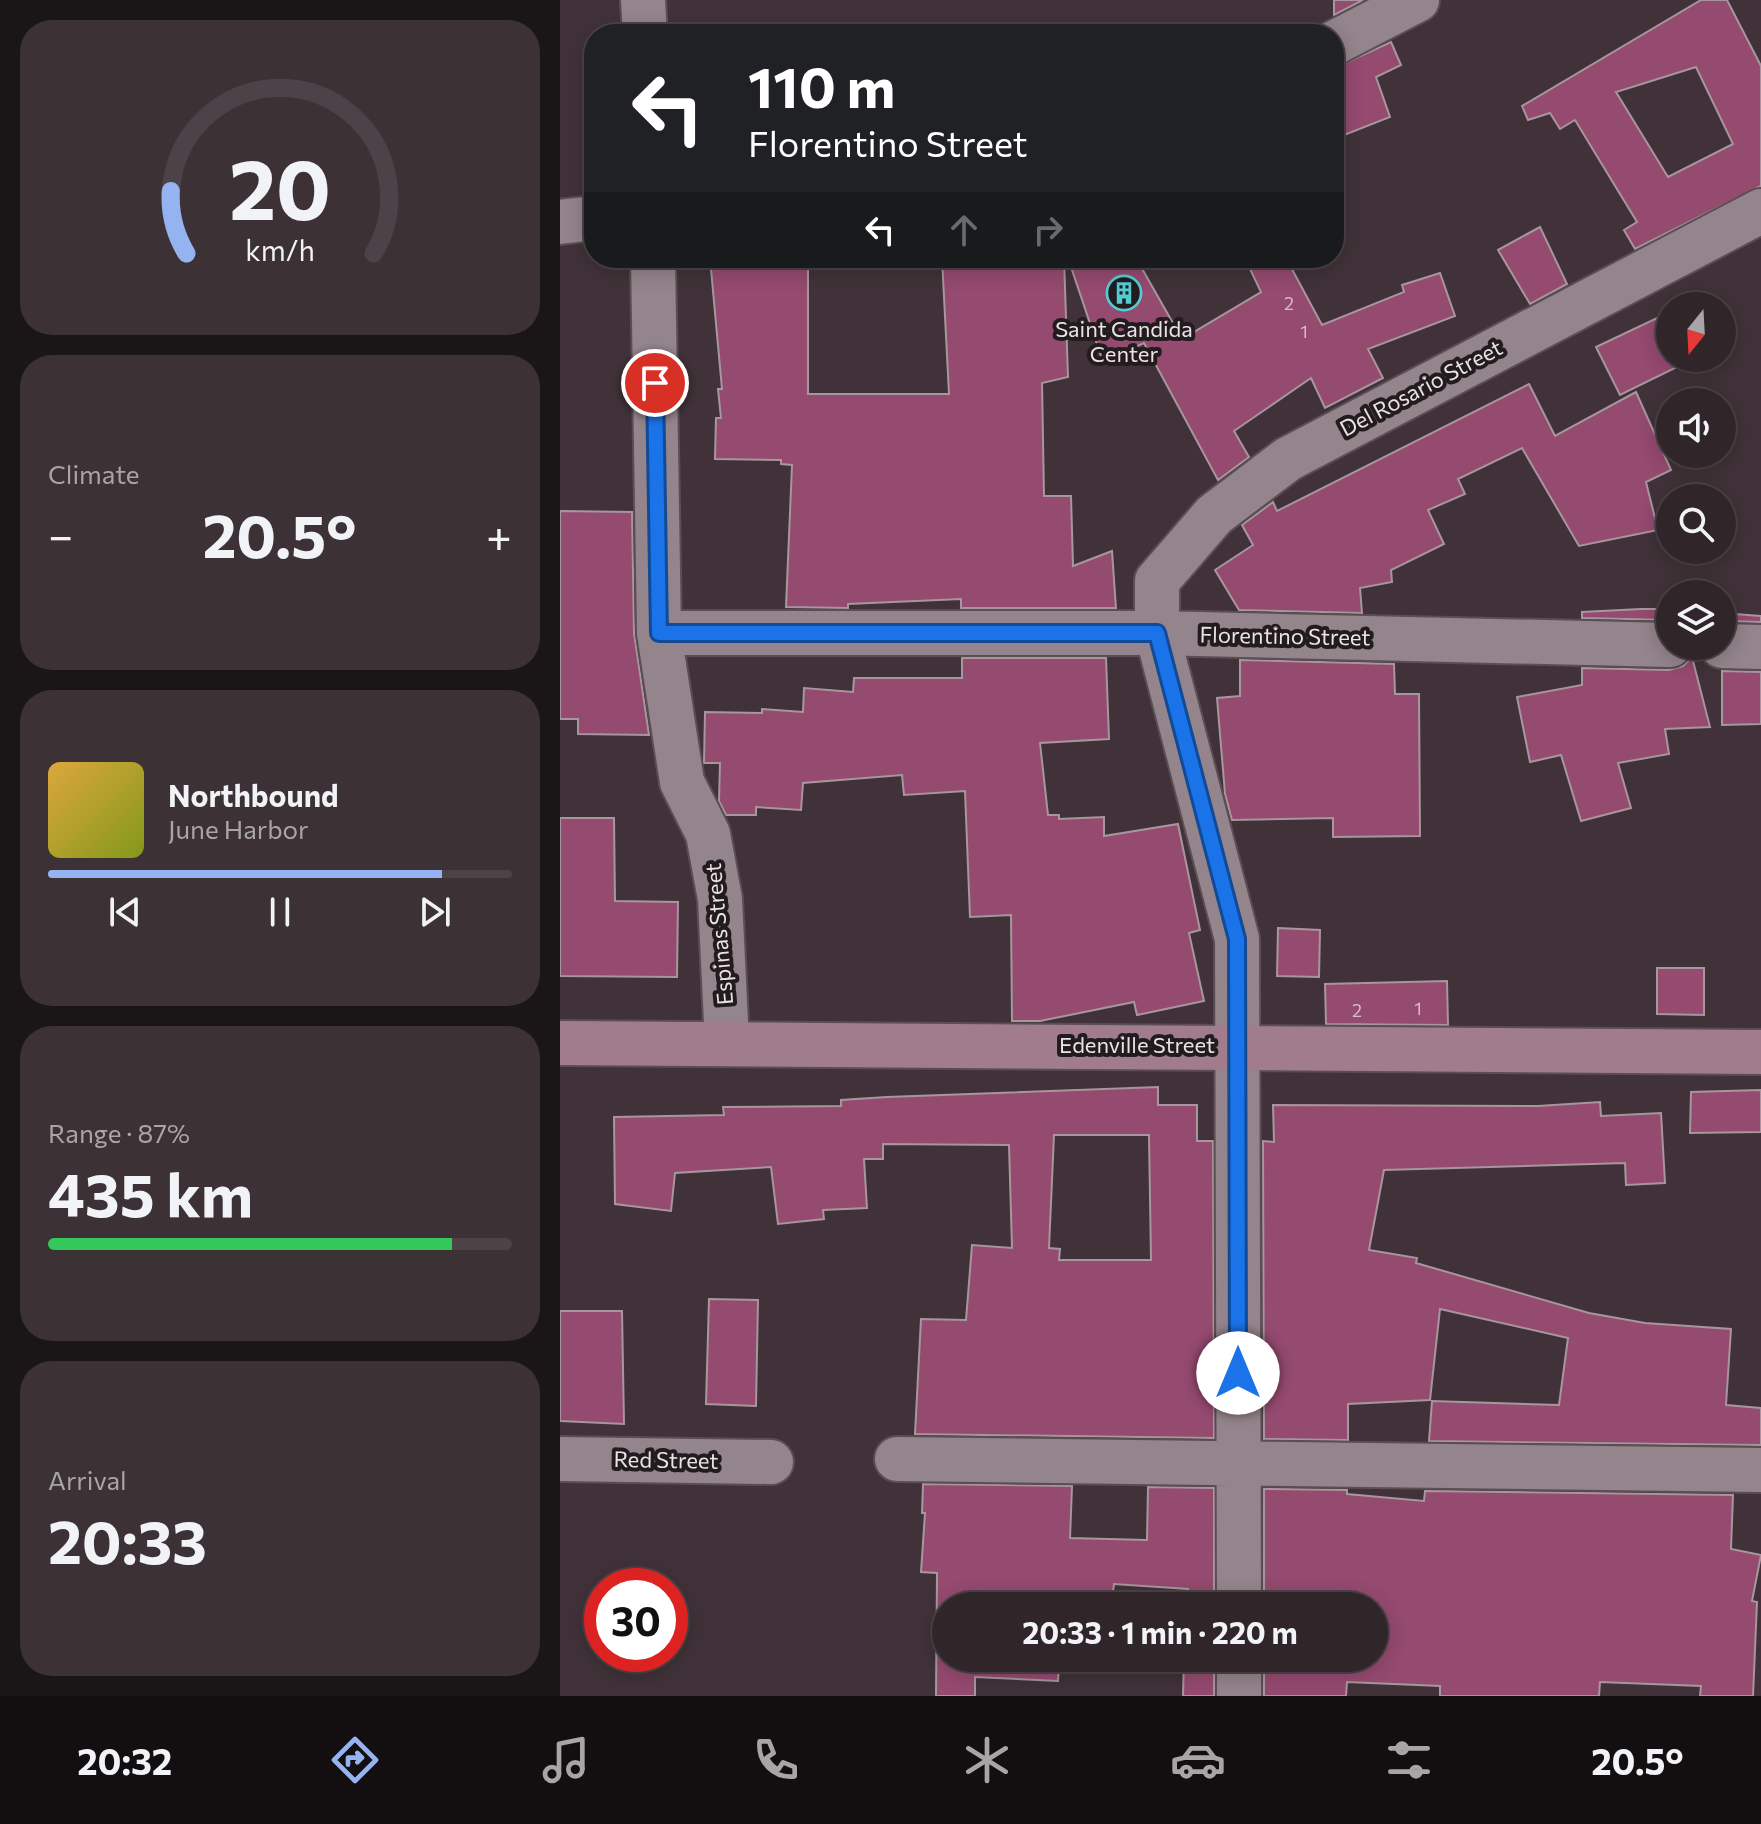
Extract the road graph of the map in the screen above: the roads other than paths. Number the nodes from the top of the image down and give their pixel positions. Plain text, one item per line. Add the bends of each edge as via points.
1 (643, 0) edge
2 (1417, 0) edge
3 (644, 24) edge
4 (1344, 38) edge
5 (584, 219) edge
6 (560, 222) edge
7 (1754, 225) edge
8 (653, 268) edge
9 (659, 633) junction
10 (1157, 633) junction
11 (1656, 645) edge
12 (1736, 646) edge
13 (1761, 647) edge
14 (560, 1043) edge
15 (727, 1043) junction
16 (1239, 1045) junction
17 (1761, 1052) edge
18 (560, 1459) edge
19 (897, 1459) dead end
20 (771, 1462) dead end
21 (1238, 1463) junction
22 (1761, 1470) edge
23 (1239, 1592) edge
24 (1239, 1672) edge
25 (1239, 1696) edge

1 - 3 street
2 - 4 street
5 - 6 street
7 - 10 street, Del Rosario Street via 1288,459 1214,515 1157,581
8 - 9 street, Espinas Street
9 - 10 street, Florentino Street
9 - 15 street, Espinas Street via 682,782 708,834 720,899
10 - 11 street, Florentino Street
10 - 16 street, Del Rosario Street via 1237,939
12 - 13 street
14 - 15 street, Edenville Street
15 - 16 street, Edenville Street
16 - 17 street, Edenville Street
16 - 21 street, Del Rosario Street
18 - 20 street, Red Street
19 - 21 street
21 - 22 street
21 - 23 street, Del Rosario Street
24 - 25 street

